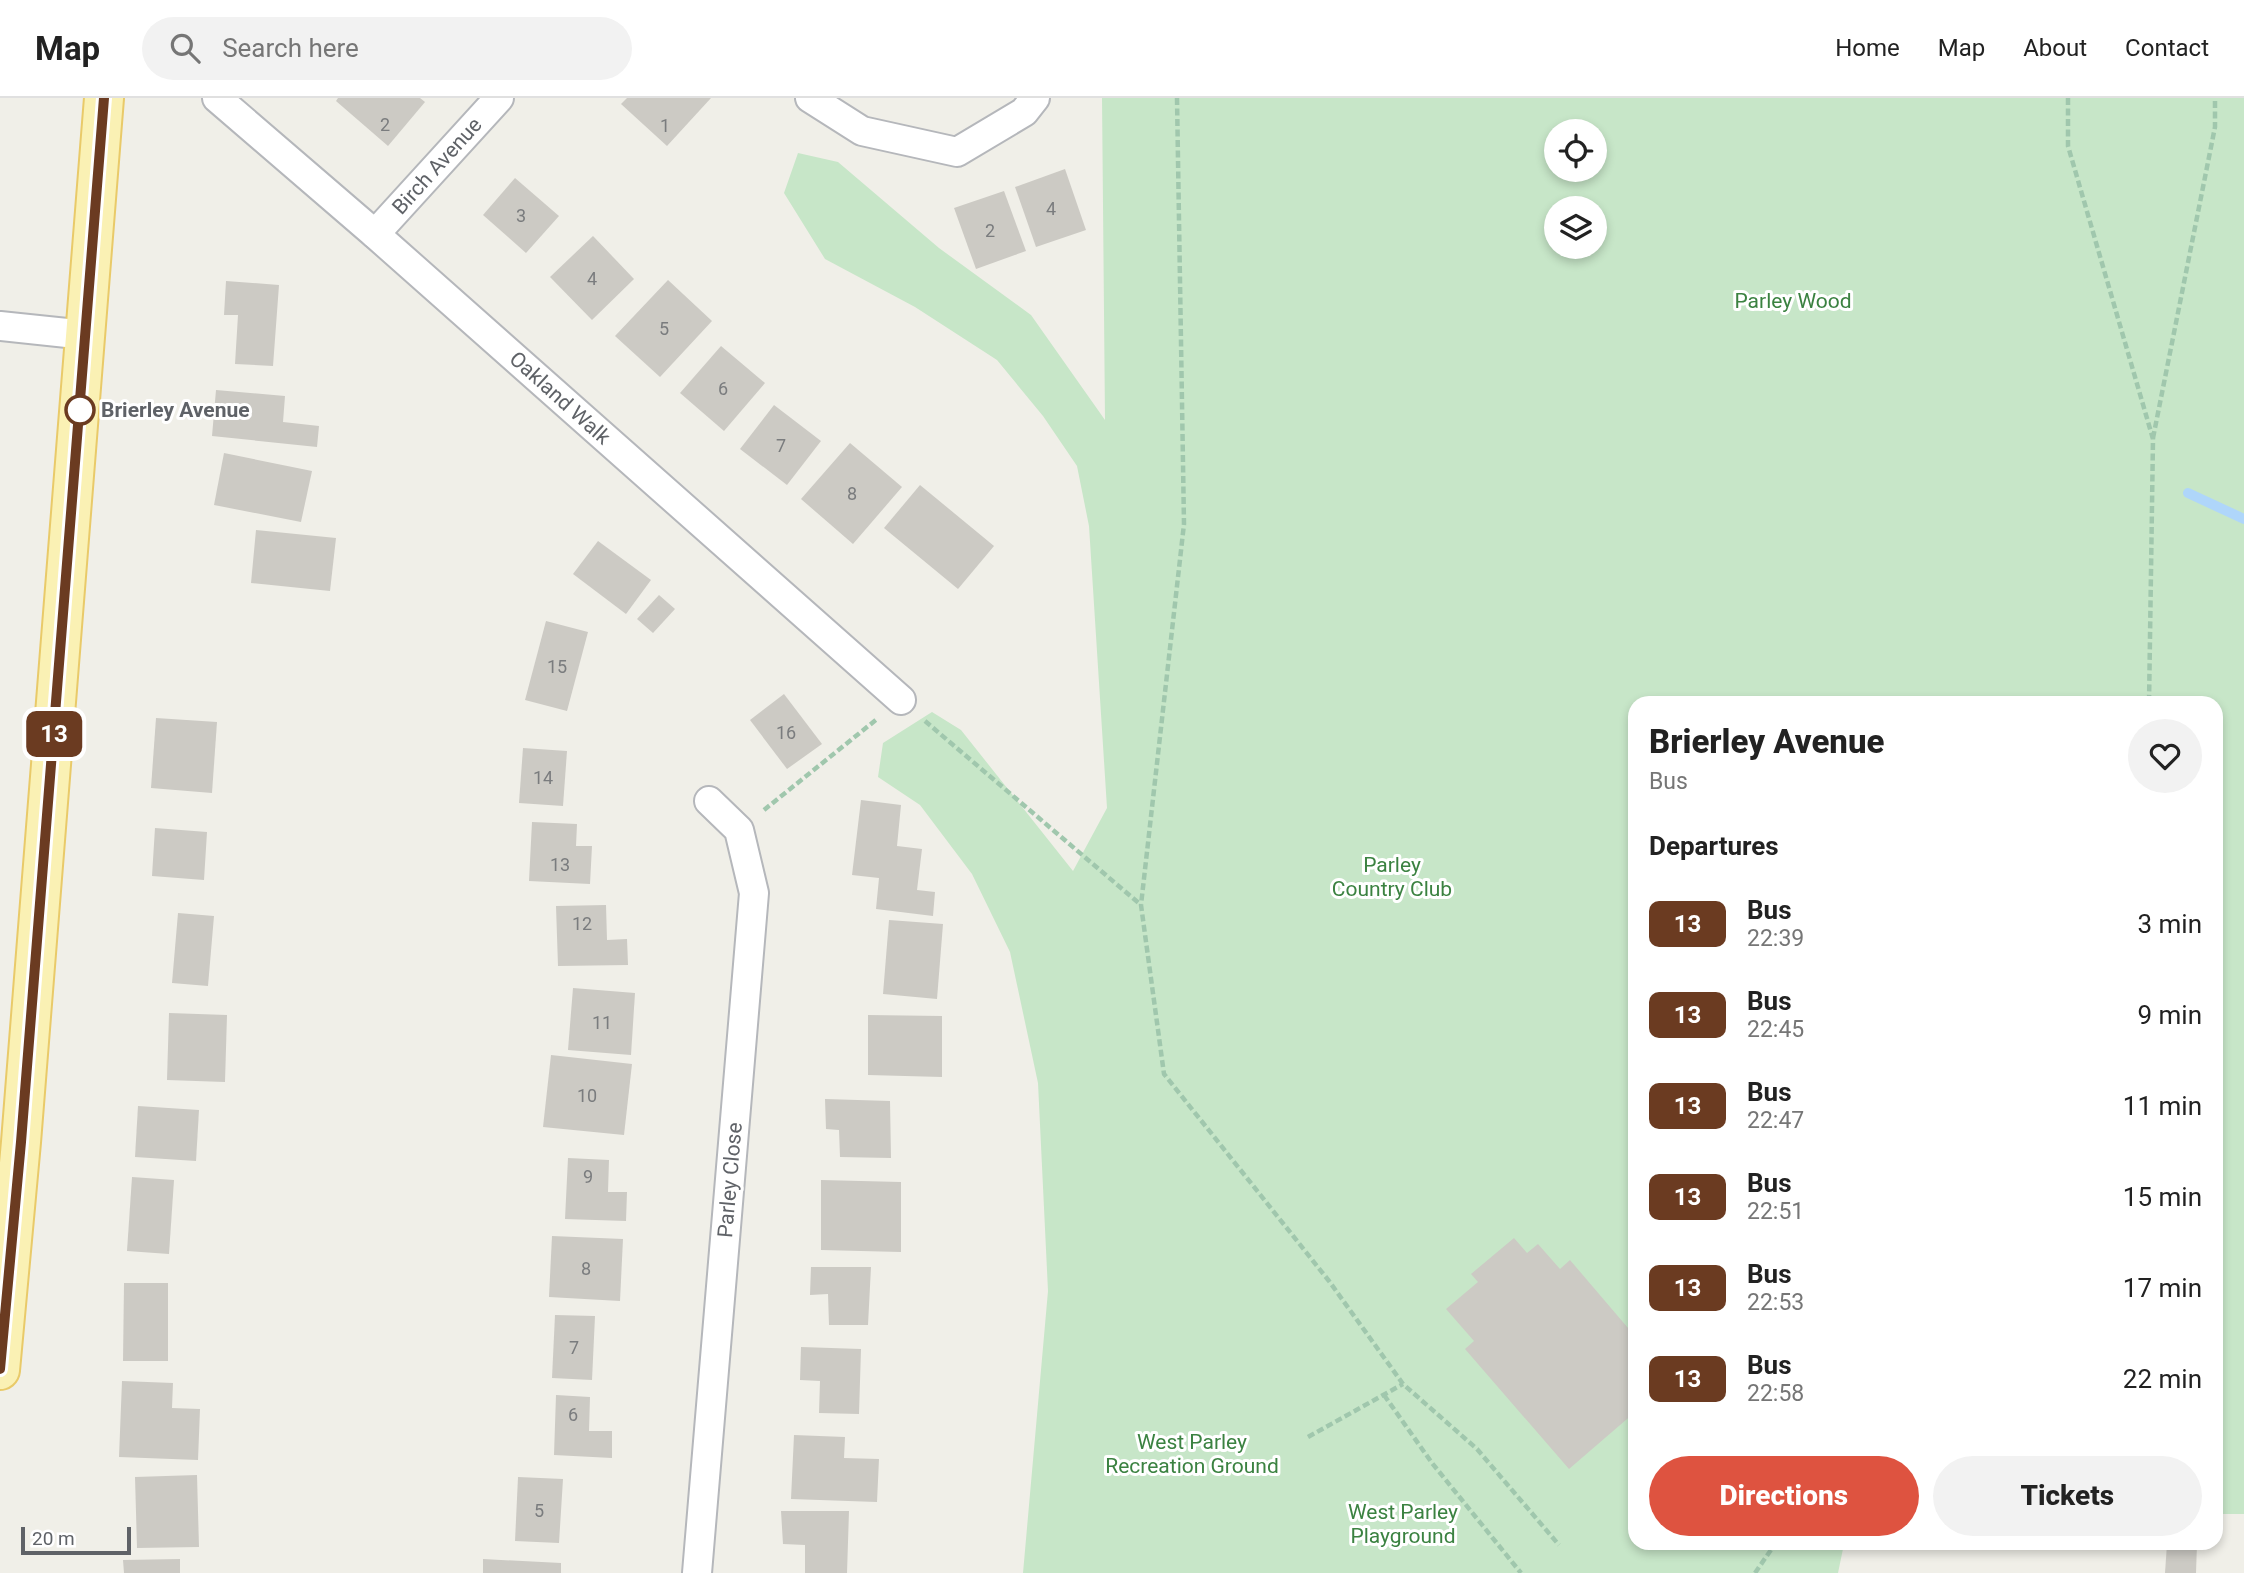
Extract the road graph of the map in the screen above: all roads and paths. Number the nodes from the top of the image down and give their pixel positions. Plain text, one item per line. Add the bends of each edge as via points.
1 (104, 98) edge
2 (217, 98) edge
3 (499, 98) edge
4 (810, 98) edge
5 (1035, 98) edge
6 (1177, 98) edge
7 (2067, 98) edge
8 (2215, 98) edge
9 (375, 234) junction
10 (0, 326) edge
11 (86, 335) junction
12 (2152, 439) junction
13 (2149, 696) edge
14 (901, 701) junction
15 (709, 801) dead end
16 (739, 830) junction
17 (1141, 905) junction
18 (10, 1141) edge
19 (0, 1370) edge
20 (1403, 1384) junction
21 (1384, 1395) junction
22 (1308, 1437) dead end
23 (1559, 1545) dead end
24 (1771, 1550) edge
25 (697, 1573) edge
26 (1521, 1573) edge
27 (1755, 1573) edge

1 - 11 main road
2 - 9 street, Oakland Walk
3 - 9 street, Birch Avenue
4 - 5 street via 862,131 957,152 1024,112
6 - 17 path via 1184,524
7 - 12 path via 2067,146
8 - 12 path via 2215,127
9 - 14 street, Oakland Walk
10 - 11 street
11 - 18 main road
12 - 13 path
14 - 16 path
14 - 17 path
15 - 16 street
16 - 25 street, Parley Close via 754,892
17 - 20 path via 1164,1074 1329,1282
18 - 19 main road
20 - 21 path
20 - 23 path via 1477,1448
21 - 22 path
21 - 26 path
24 - 27 path

